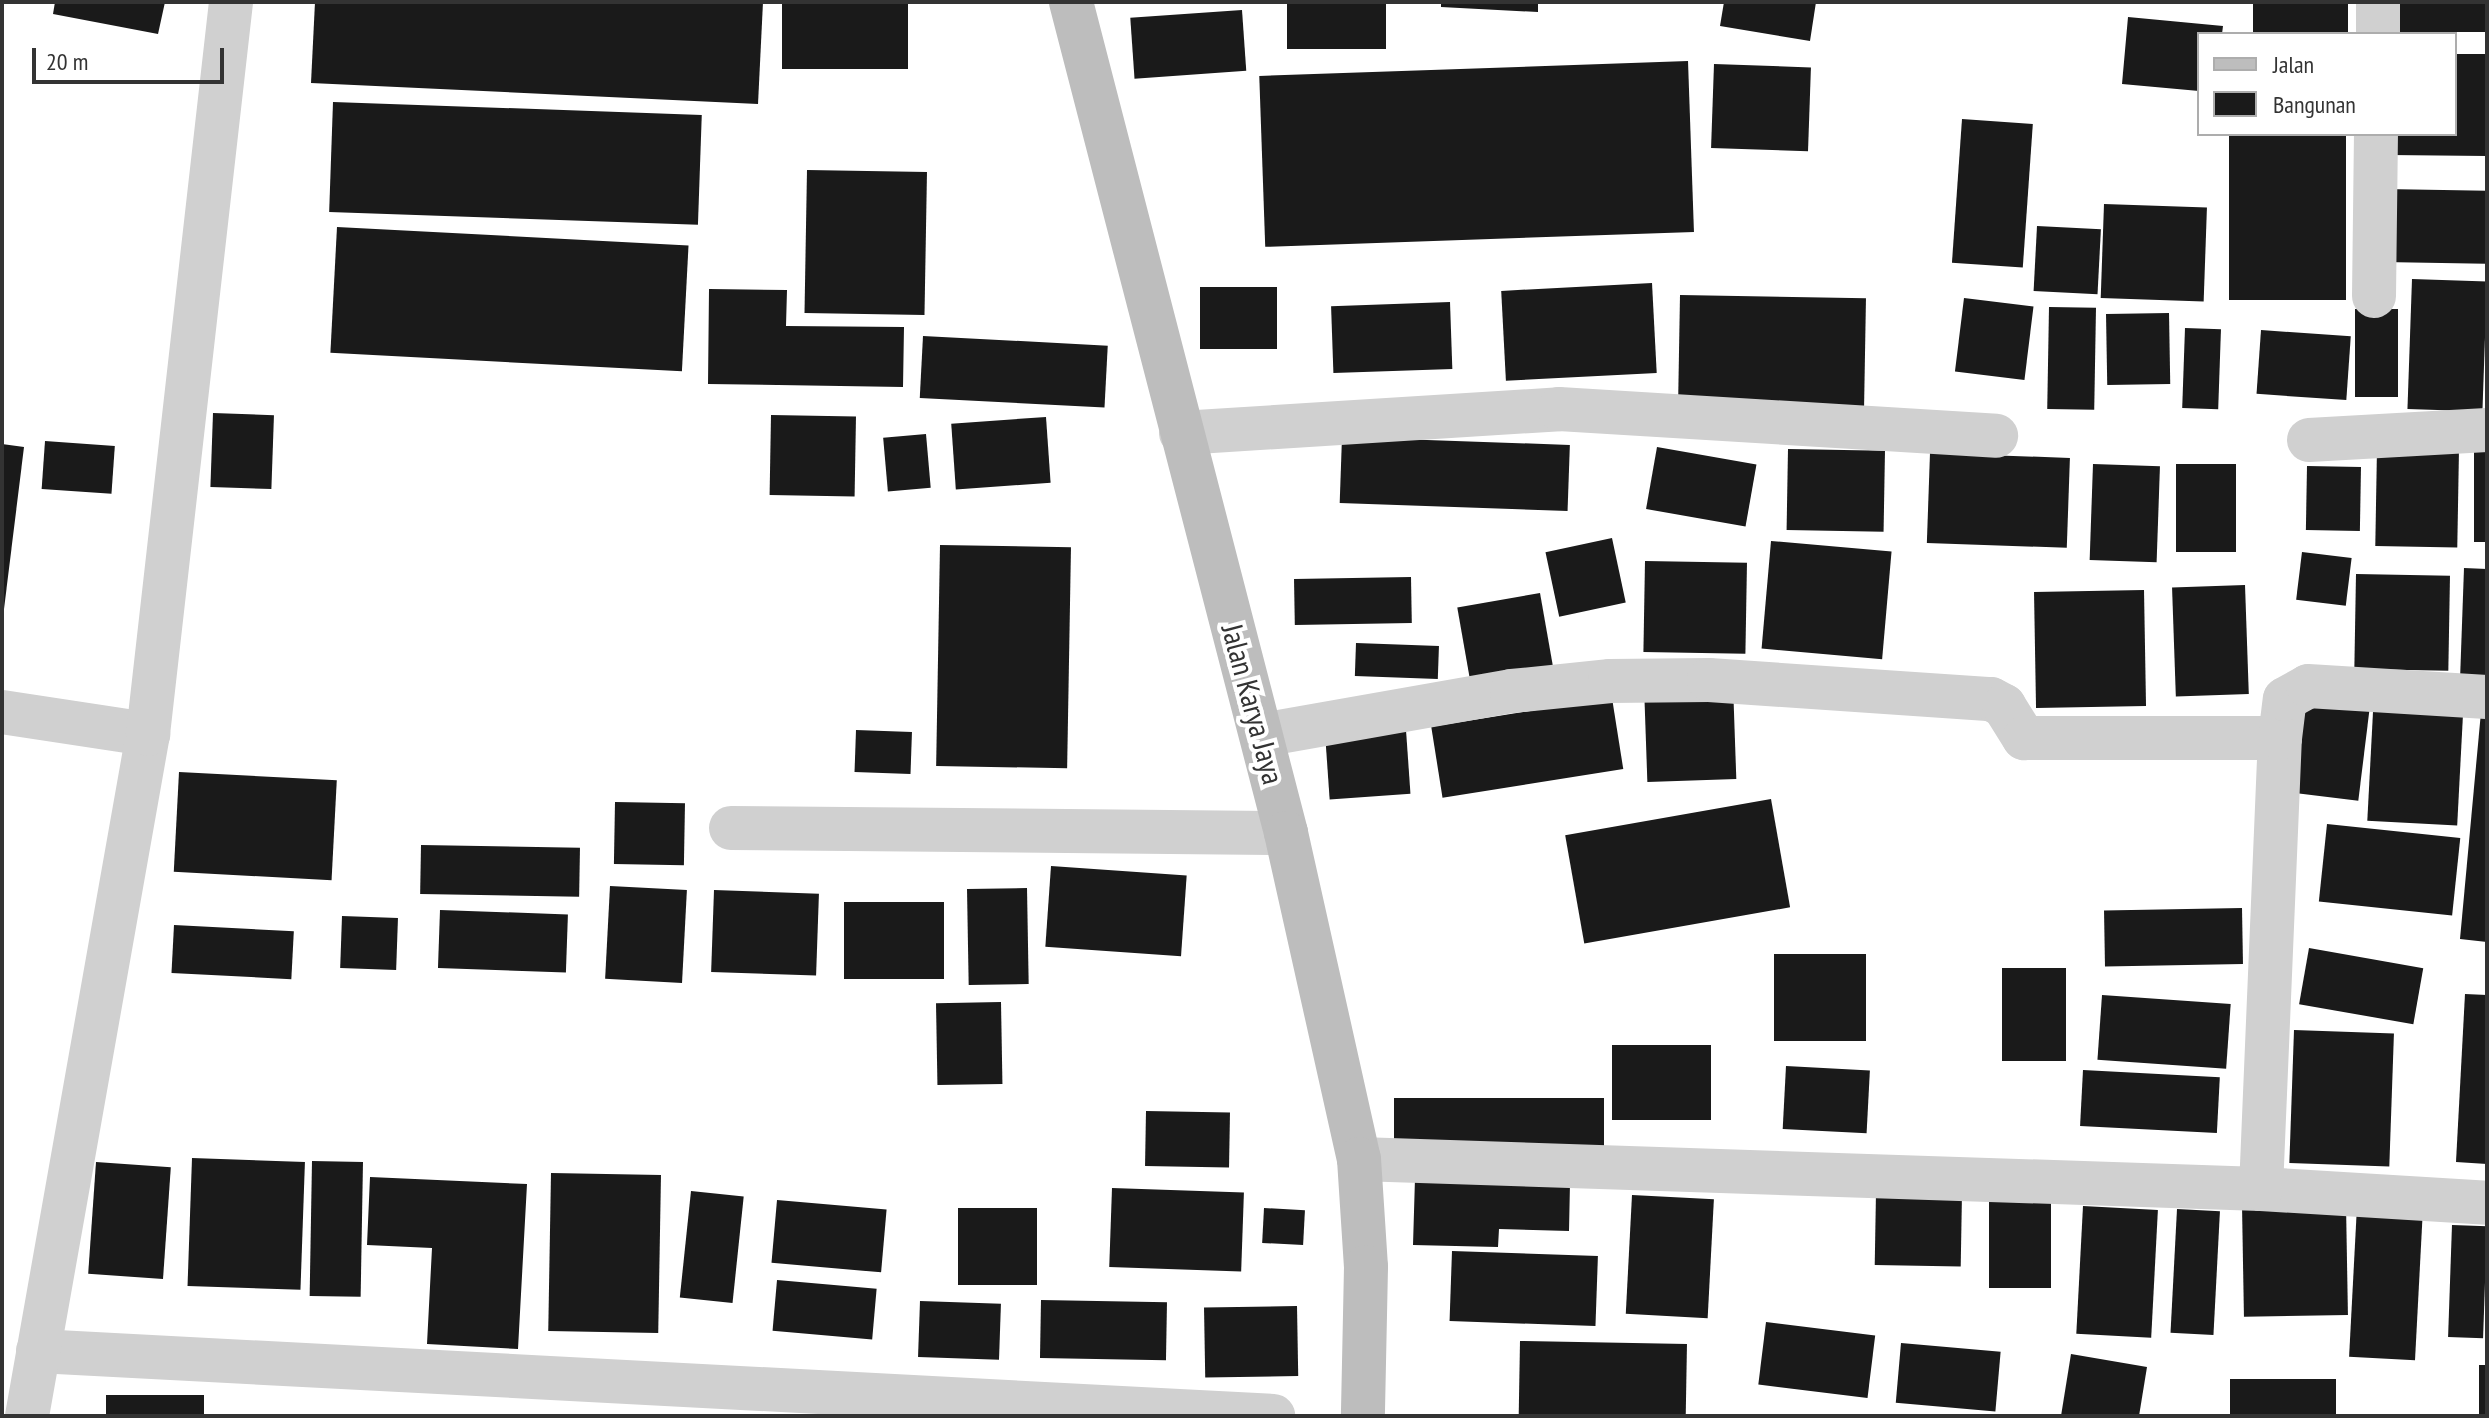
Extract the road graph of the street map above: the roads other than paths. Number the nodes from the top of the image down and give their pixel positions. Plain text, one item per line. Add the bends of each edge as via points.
1 (231, 2) edge
2 (1071, 2) edge
3 (2378, 2) edge
4 (2378, 32) edge
5 (2376, 136) edge
6 (2374, 296) dead end
7 (2487, 430) edge
8 (1181, 433) junction
9 (1996, 436) dead end
10 (2309, 440) dead end
11 (2487, 697) edge
12 (2, 712) edge
13 (148, 734) junction
14 (1262, 735) junction
15 (2280, 738) junction
16 (731, 828) dead end
17 (1286, 833) junction
18 (1359, 1159) junction
19 (2261, 1189) junction
20 (2487, 1203) edge
21 (38, 1351) junction
22 (27, 1416) edge
23 (1273, 1416) edge
24 (1363, 1416) edge

1 - 13 street
2 - 8 main road, Jalan Karya Jaya
3 - 4 street
5 - 6 street
7 - 10 street
8 - 9 street via 1559,409
8 - 14 main road, Jalan Karya Jaya
11 - 15 street via 2308,686 2285,699
12 - 13 street
13 - 21 street
14 - 15 street via 1512,691 1610,681 1709,680 1991,699 2004,706 2024,738
14 - 17 main road, Jalan Karya Jaya
15 - 19 street
16 - 17 street
17 - 18 main road, Jalan Karya Jaya
18 - 19 street
18 - 24 main road, Jalan Karya Jaya via 1366,1267
19 - 20 street
21 - 22 street
21 - 23 street

